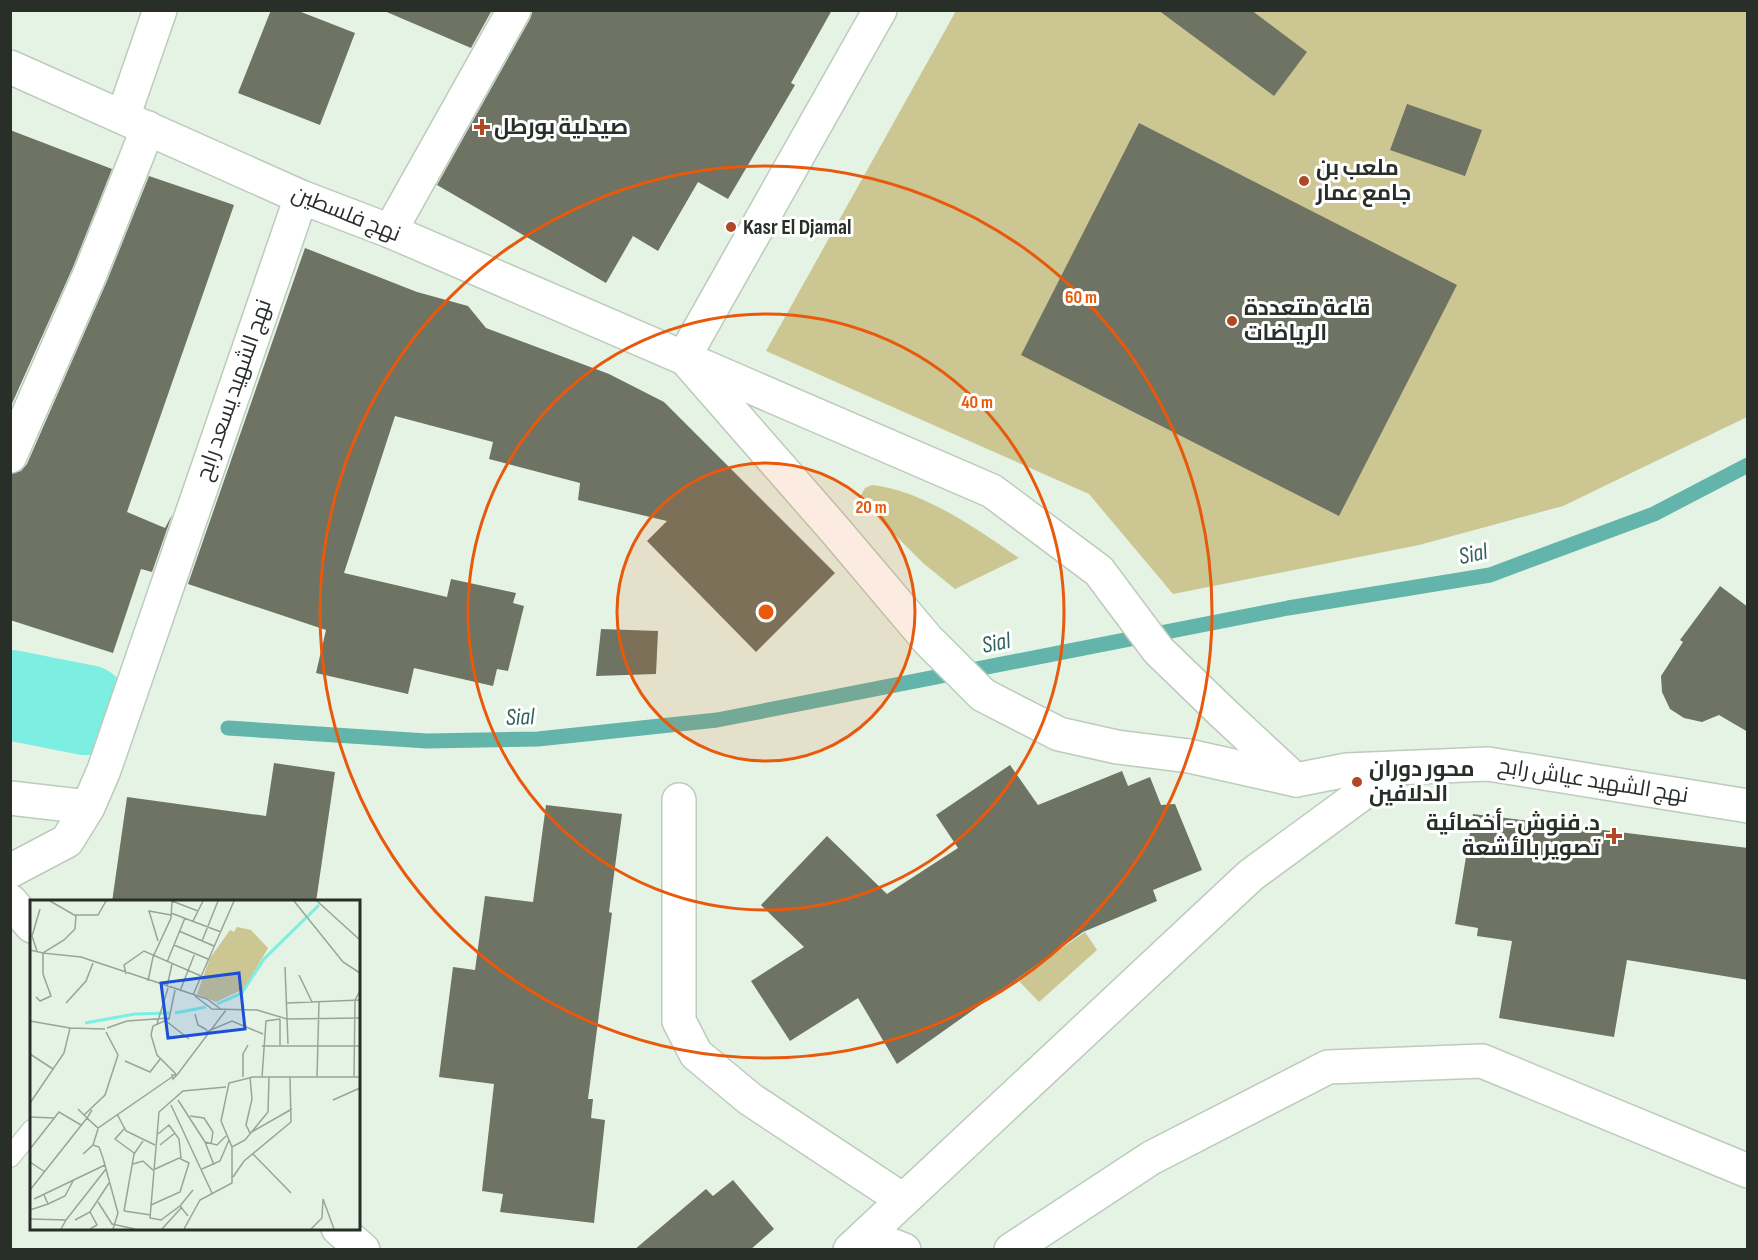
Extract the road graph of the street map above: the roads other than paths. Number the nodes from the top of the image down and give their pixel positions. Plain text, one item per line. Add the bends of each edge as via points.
1 (160, 10) edge
2 (514, 10) edge
3 (880, 10) edge
4 (10, 68) edge
5 (135, 122) junction
6 (301, 197) junction
7 (390, 231) junction
8 (684, 357) junction
9 (10, 456) edge
10 (1397, 768) junction
11 (1296, 780) junction
12 (10, 798) edge
13 (679, 800) dead end
14 (1748, 806) edge
15 (88, 807) junction
16 (10, 871) edge
17 (10, 902) edge
18 (30, 924) edge
19 (30, 1132) edge
20 (10, 1156) edge
21 (1748, 1171) edge
22 (903, 1200) junction
23 (340, 1230) edge
24 (858, 1242) edge
25 (363, 1250) edge
26 (904, 1250) edge
27 (1011, 1250) edge

1 - 5 street
2 - 7 street
3 - 8 street
4 - 5 street, نهج فلسطين
5 - 6 street, نهج فلسطين
5 - 9 street via 90,274
6 - 7 street, نهج فلسطين
6 - 15 street, نهج الشهيد يسعد رابح
7 - 8 street, نهج فلسطين
8 - 11 street, نهج فلسطين via 992,491 1099,571 1158,650
8 - 11 street via 928,640 982,695 1059,734 1117,747 1189,756
10 - 11 street, نهج الشهيد عياش رابح via 1347,770
10 - 14 street, نهج الشهيد عياش رابح via 1488,764
10 - 22 street via 1251,875
12 - 15 street
13 - 22 street via 678,1021 696,1054 750,1099
15 - 16 street, نهج الشهيد يسعد رابح via 67,841
17 - 18 street
19 - 20 lane
21 - 27 street via 1482,1061 1328,1067 1150,1158
22 - 24 street
23 - 25 street
24 - 26 street

